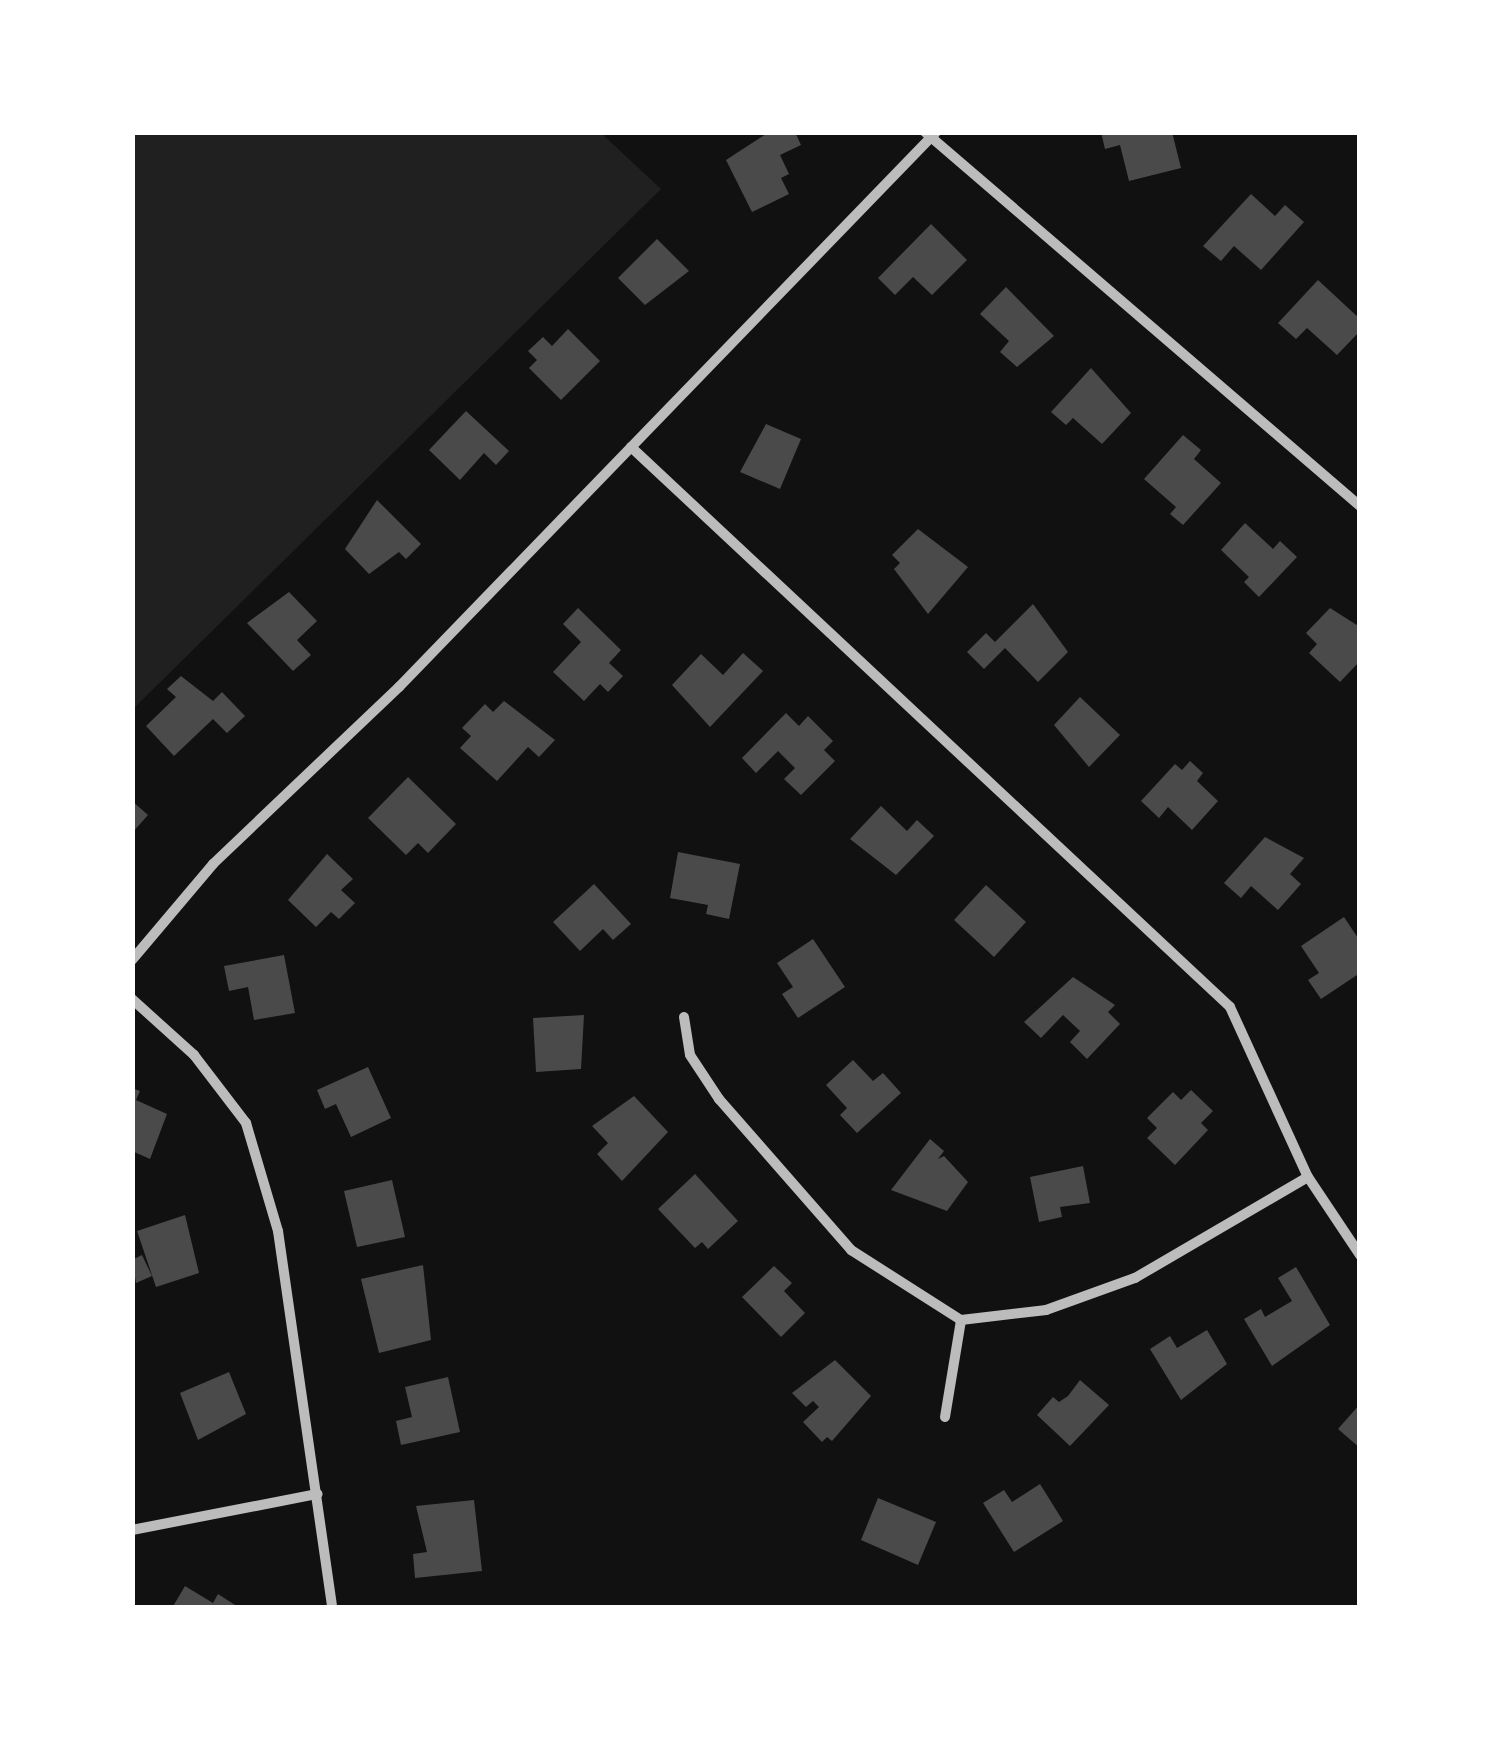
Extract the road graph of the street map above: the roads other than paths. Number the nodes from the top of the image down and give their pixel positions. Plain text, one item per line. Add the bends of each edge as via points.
1 (931, 134) edge
2 (630, 447) junction
3 (1360, 506) edge
4 (132, 960) edge
5 (132, 1000) edge
6 (684, 1016) dead end
7 (1308, 1177) junction
8 (1360, 1255) edge
9 (961, 1320) junction
10 (946, 1418) dead end
11 (318, 1494) junction
12 (132, 1530) edge
13 (332, 1608) edge

1 - 2 street
1 - 3 street
2 - 4 street via 399,686 214,864
2 - 7 street via 1230,1007
5 - 11 street via 194,1055 246,1123 278,1231
6 - 9 street via 690,1055 720,1098 850,1250
7 - 8 street
7 - 9 street via 1135,1278 1046,1310
9 - 10 street
11 - 12 street
11 - 13 street

